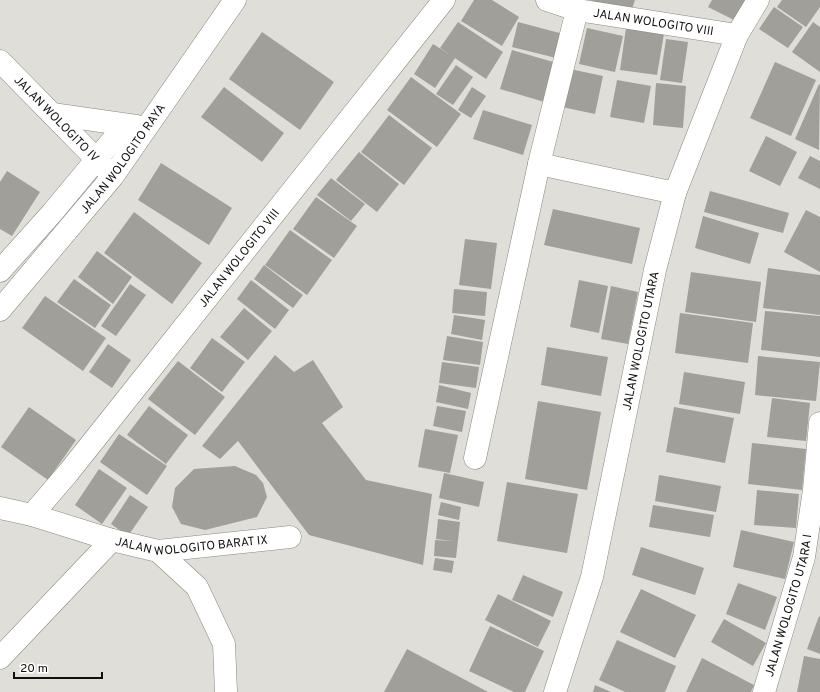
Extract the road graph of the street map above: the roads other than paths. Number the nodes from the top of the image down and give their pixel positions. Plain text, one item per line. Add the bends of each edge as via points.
1 (235, 0) edge
2 (444, 0) edge
3 (547, 0) edge
4 (758, 0) edge
5 (577, 10) junction
6 (737, 35) junction
7 (0, 61) edge
8 (52, 114) junction
9 (125, 125) junction
10 (147, 127) junction
11 (97, 160) junction
12 (540, 164) junction
13 (113, 176) junction
14 (674, 193) junction
15 (0, 270) edge
16 (0, 310) edge
17 (820, 423) edge
18 (474, 458) dead end
19 (0, 508) edge
20 (32, 515) junction
21 (290, 537) dead end
22 (112, 540) junction
23 (158, 551) junction
24 (0, 658) edge
25 (226, 692) edge
26 (555, 692) edge
27 (764, 692) edge

1 - 10 street, JALAN WOLOGITO RAYA
2 - 20 street, JALAN WOLOGITO VIII
3 - 5 street, JALAN WOLOGITO VIII
4 - 6 street, JALAN WOLOGITO UTARA
5 - 6 street, JALAN WOLOGITO VIII
5 - 12 street
6 - 14 street, JALAN WOLOGITO UTARA
7 - 8 street, JALAN WOLOGITO IV
8 - 9 street
8 - 11 street, JALAN WOLOGITO IV
9 - 10 street
9 - 11 street
10 - 13 street, JALAN WOLOGITO RAYA
11 - 13 street, JALAN WOLOGITO IV
11 - 15 street
12 - 14 street
12 - 18 street
13 - 16 street, JALAN WOLOGITO RAYA
14 - 26 street, JALAN WOLOGITO UTARA via 654,270 592,577
17 - 27 street, JALAN WOLOGITO UTARA I via 814,490 804,556
19 - 20 street
20 - 22 street
21 - 23 street, JALAN WOLOGITO BARAT IX
22 - 23 street, JALAN WOLOGITO BARAT IX
22 - 24 street, JALAN WOLOGITO BARAT IX
23 - 25 street via 197,587 224,644

